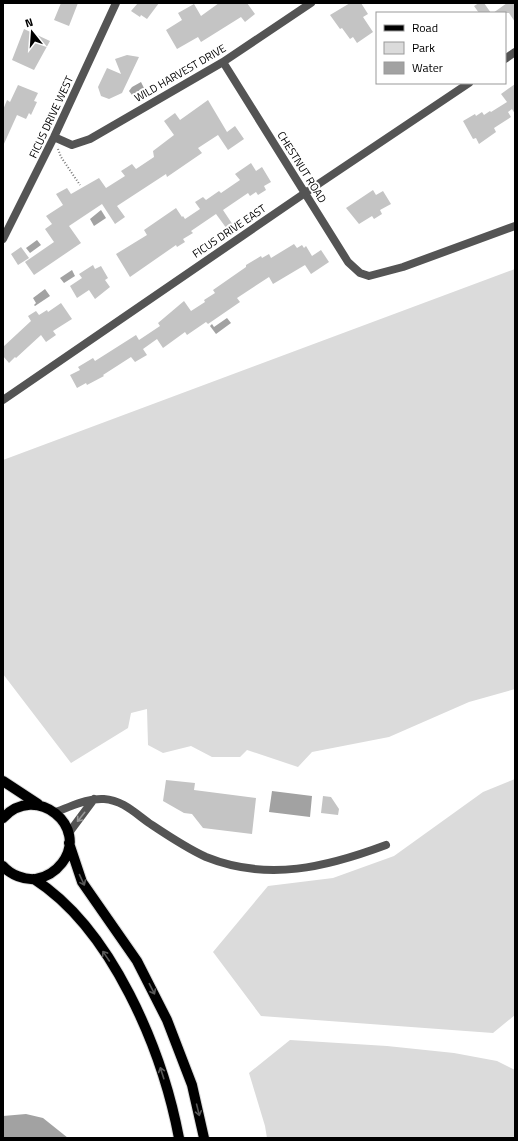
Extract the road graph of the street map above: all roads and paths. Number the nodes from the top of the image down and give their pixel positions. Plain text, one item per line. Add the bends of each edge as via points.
1 (116, 3) edge
2 (311, 3) edge
3 (515, 52) edge
4 (506, 58) edge
5 (223, 62) junction
6 (468, 84) edge
7 (54, 137) junction
8 (80, 185) dead end
9 (305, 193) junction
10 (515, 226) edge
11 (3, 239) edge
12 (3, 400) edge
13 (3, 781) edge
14 (94, 799) junction
15 (38, 805) junction
16 (54, 812) junction
17 (3, 818) edge
18 (69, 839) junction
19 (386, 845) dead end
20 (3, 866) edge
21 (34, 879) junction
22 (179, 1138) edge
23 (204, 1138) edge

1 - 7 street, FICUS DRIVE WEST
2 - 5 street, WILD HARVEST DRIVE
3 - 4 street
5 - 7 street, WILD HARVEST DRIVE via 90,139 72,145
5 - 9 street, CHESTNUT ROAD
6 - 9 street, FICUS DRIVE EAST
7 - 8 path via 61,157
7 - 11 street, FICUS DRIVE WEST
9 - 10 street, CHESTNUT ROAD via 348,262 360,273 369,276 403,267
9 - 12 street, FICUS DRIVE EAST
13 - 15 main road
14 - 16 street
14 -> 18 street
14 - 19 street via 105,799 126,806 177,841 206,856 237,866 287,870 310,868 345,860
15 - 16 main road
15 - 17 main road via 14,808
16 - 18 main road via 63,822
18 - 21 main road via 64,861 58,868 43,878
18 -> 23 main road via 82,882 137,961 167,1020 192,1085
20 - 21 main road via 14,875
22 -> 21 main road via 154,1048 120,978 74,913 54,893

